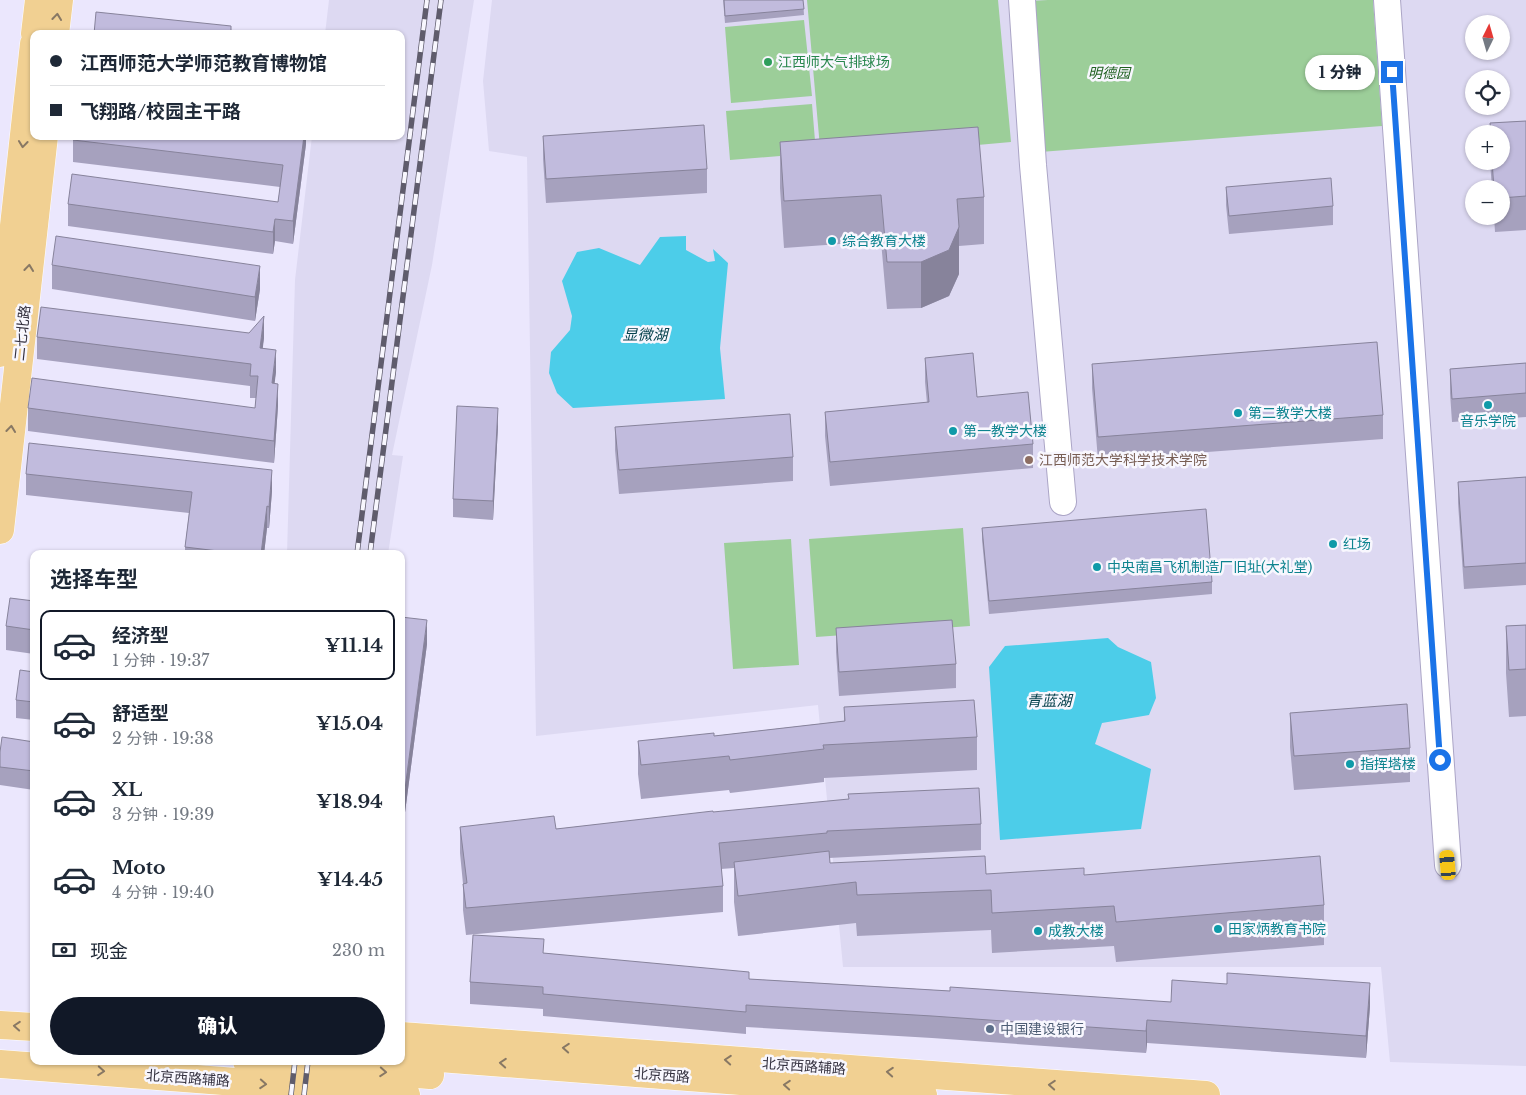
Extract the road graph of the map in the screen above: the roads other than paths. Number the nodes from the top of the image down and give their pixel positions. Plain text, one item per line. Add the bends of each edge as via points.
1 (38, 0) edge
2 (59, 0) edge
3 (1022, 0) edge
4 (1387, 0) edge
5 (35, 30) edge
6 (55, 30) edge
7 (30, 80) edge
8 (44, 140) edge
9 (0, 353) edge
10 (1063, 502) dead end
11 (0, 530) edge
12 (1448, 865) dead end
13 (0, 1006) edge
14 (30, 1008) edge
15 (0, 1024) edge
16 (30, 1027) edge
17 (405, 1036) edge
18 (0, 1042) edge
19 (30, 1045) edge
20 (405, 1055) edge
21 (0, 1064) edge
22 (299, 1065) edge
23 (406, 1095) edge
24 (692, 1095) edge
25 (923, 1095) edge
26 (1206, 1095) edge

1 - 5 main road
6 -> 2 main road
3 - 10 street
4 - 12 street
7 -> 9 main road, 二七北路
11 -> 8 main road, 二七北路
13 - 14 main road
16 -> 15 main road
26 -> 17 main road, 北京西路辅路
18 - 19 main road
25 -> 20 main road, 北京西路
21 -> 23 main road, 北京西路辅路
22 -> 24 main road, 北京西路

